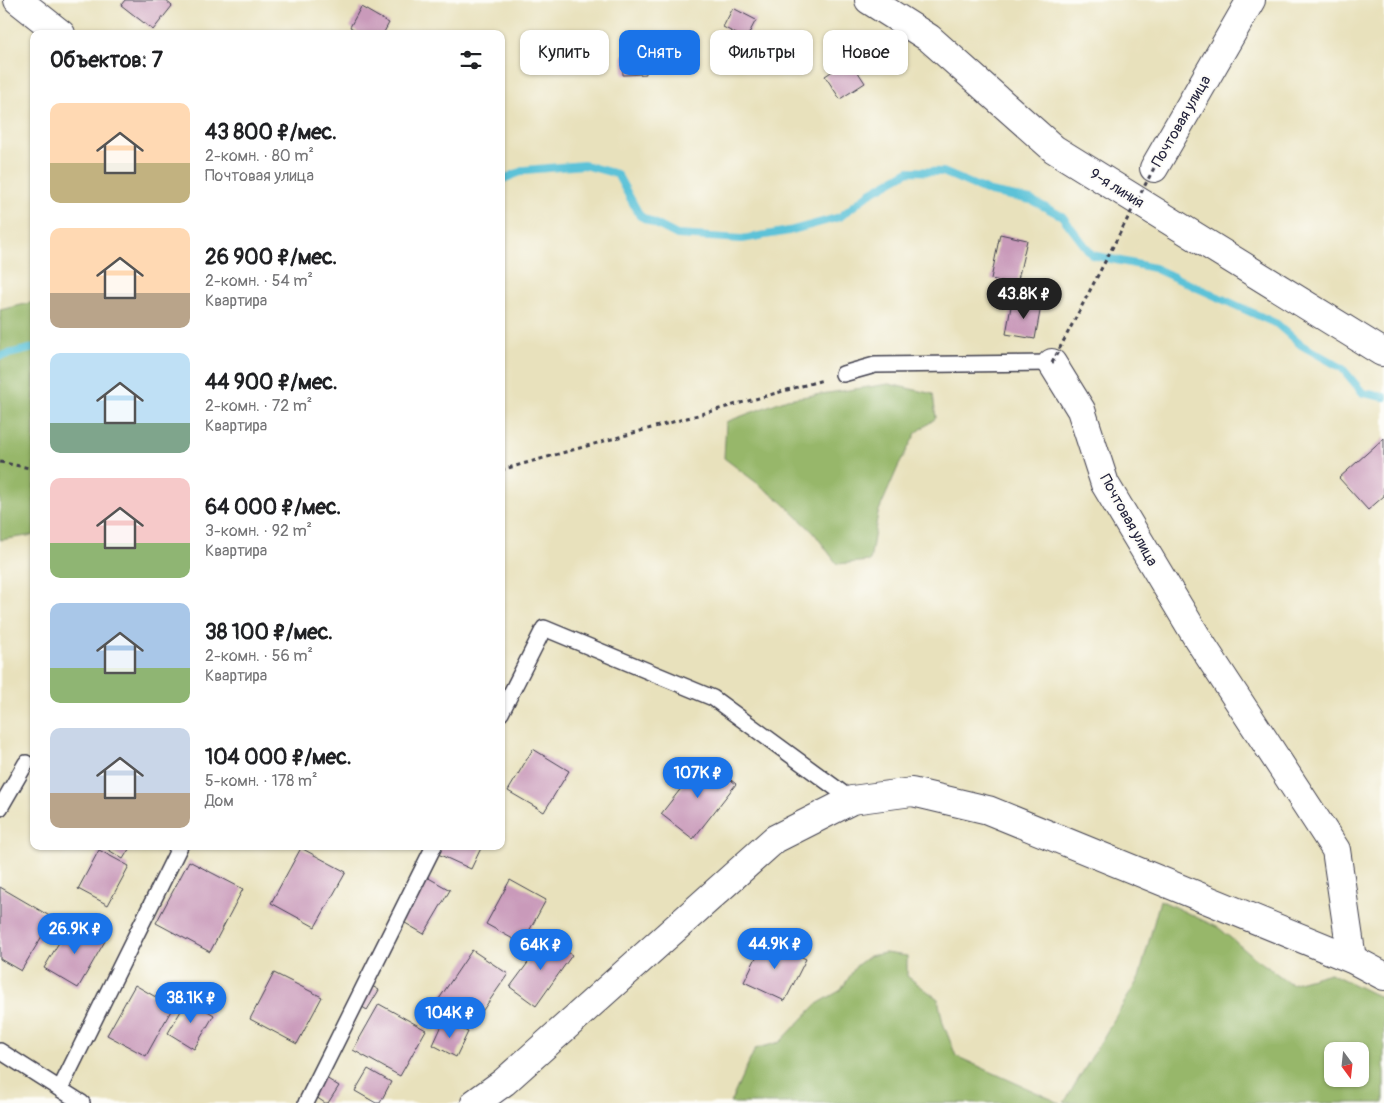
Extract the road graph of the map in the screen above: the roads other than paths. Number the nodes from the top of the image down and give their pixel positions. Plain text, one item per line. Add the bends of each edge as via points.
1 (18, 0) edge
2 (869, 0) edge
3 (1251, 0) edge
4 (56, 30) edge
5 (1154, 168) road end
6 (1382, 352) dead end
7 (1052, 363) joint
8 (843, 374) road end
9 (505, 705) edge
10 (26, 763) dead end
11 (852, 800) junction
12 (0, 808) edge
13 (178, 850) edge
14 (432, 850) edge
15 (1352, 959) junction
16 (1384, 976) edge
17 (0, 1052) edge
18 (60, 1089) junction
19 (82, 1103) edge
20 (306, 1103) edge
21 (475, 1103) edge

1 - 4 street
2 - 6 street, 9-я линия via 929,38 1054,149
3 - 5 street, Почтовая улица
7 - 8 lane via 875,365
7 - 15 street, Почтовая улица via 1081,410 1105,484 1198,639 1336,850
9 - 11 lane via 544,628 713,698
10 - 12 lane
11 - 15 street via 912,792 988,810
11 - 21 street via 775,839 504,1082
13 - 18 lane
14 - 20 lane
15 - 16 street
17 - 18 lane
18 - 19 lane

